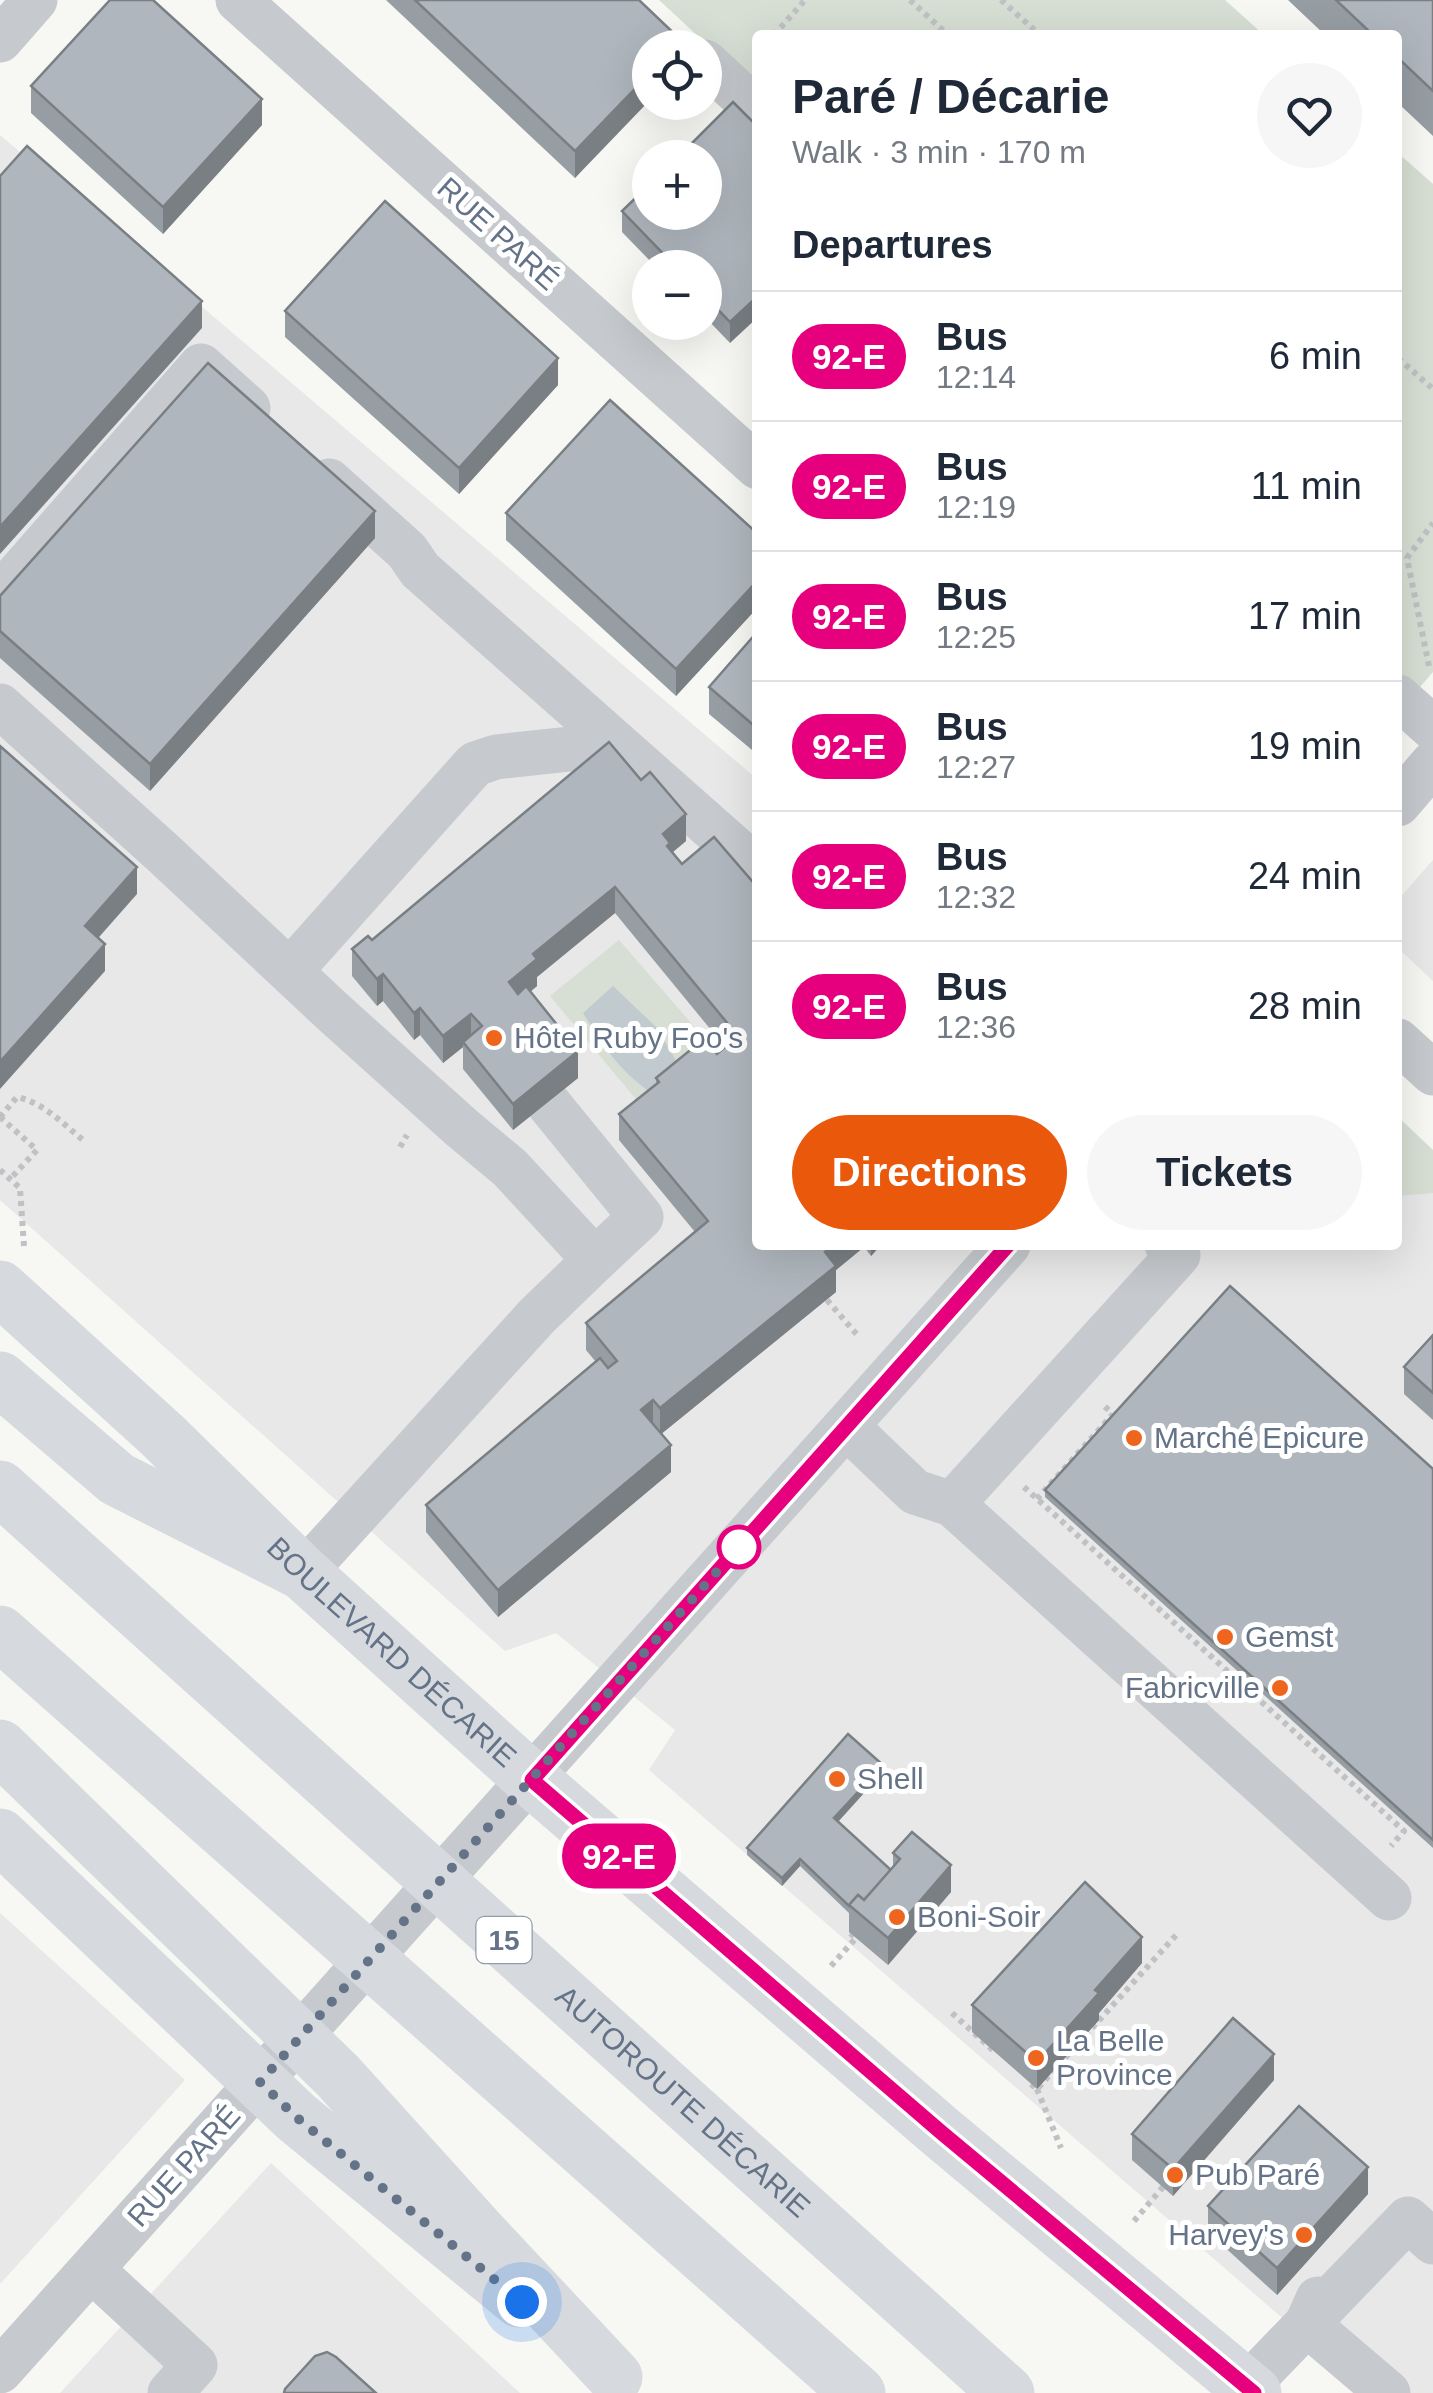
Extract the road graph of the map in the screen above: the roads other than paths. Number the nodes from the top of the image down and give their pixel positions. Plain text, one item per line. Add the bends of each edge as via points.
1 (35, 0) edge
2 (238, 0) edge
3 (0, 40) edge
4 (722, 78) edge
5 (752, 105) edge
6 (752, 462) edge
7 (0, 596) edge
8 (1414, 686) edge
9 (8, 697) edge
10 (1433, 728) edge
11 (616, 744) junction
12 (1433, 764) edge
13 (1402, 799) edge
14 (752, 864) edge
15 (290, 971) junction
16 (1402, 1046) edge
17 (1433, 1073) edge
18 (548, 1102) edge
19 (1004, 1250) edge
20 (1172, 1250) edge
21 (596, 1260) junction
22 (12, 1267) edge
23 (0, 1379) edge
24 (847, 1426) junction
25 (0, 1488) edge
26 (952, 1504) junction
27 (303, 1573) junction
28 (0, 1634) edge
29 (0, 1748) edge
30 (532, 1780) junction
31 (0, 1836) edge
32 (1388, 1898) dead end
33 (309, 2027) junction
34 (260, 2082) junction
35 (1410, 2220) edge
36 (92, 2270) junction
37 (1307, 2324) junction
38 (0, 2372) edge
39 (617, 2388) edge
40 (1250, 2390) edge
41 (170, 2393) edge
42 (858, 2393) edge
43 (1008, 2393) edge
44 (1388, 2393) edge

1 - 3 street
2 - 6 street, RUE PARÉ
4 - 5 street
7 - 11 street via 201,366
8 - 10 street
9 - 15 street
11 - 14 street
11 - 15 street via 475,764
12 - 13 street
15 - 21 street via 510,1168
16 - 17 street
18 - 21 street via 640,1218
19 - 24 street, RUE PARÉ
20 - 26 street via 1178,1255
21 - 27 street
22 - 27 main road, BOULEVARD DÉCARIE via 162,1435
23 - 27 main road via 116,1479
24 - 26 street via 915,1492
24 - 30 street, RUE PARÉ
25 - 43 main road, AUTOROUTE DÉCARIE / 15
26 - 32 street
27 - 30 main road, BOULEVARD DÉCARIE
28 - 42 main road
29 - 33 main road
30 - 33 street, RUE PARÉ
30 - 40 main road, BOULEVARD DÉCARIE
31 - 34 main road
33 - 34 street, RUE PARÉ
33 - 39 main road via 338,2076
34 - 36 street, RUE PARÉ
34 - 39 main road
35 - 37 street
36 - 38 street, RUE PARÉ
36 - 41 street via 195,2364
37 - 40 street
37 - 44 street

